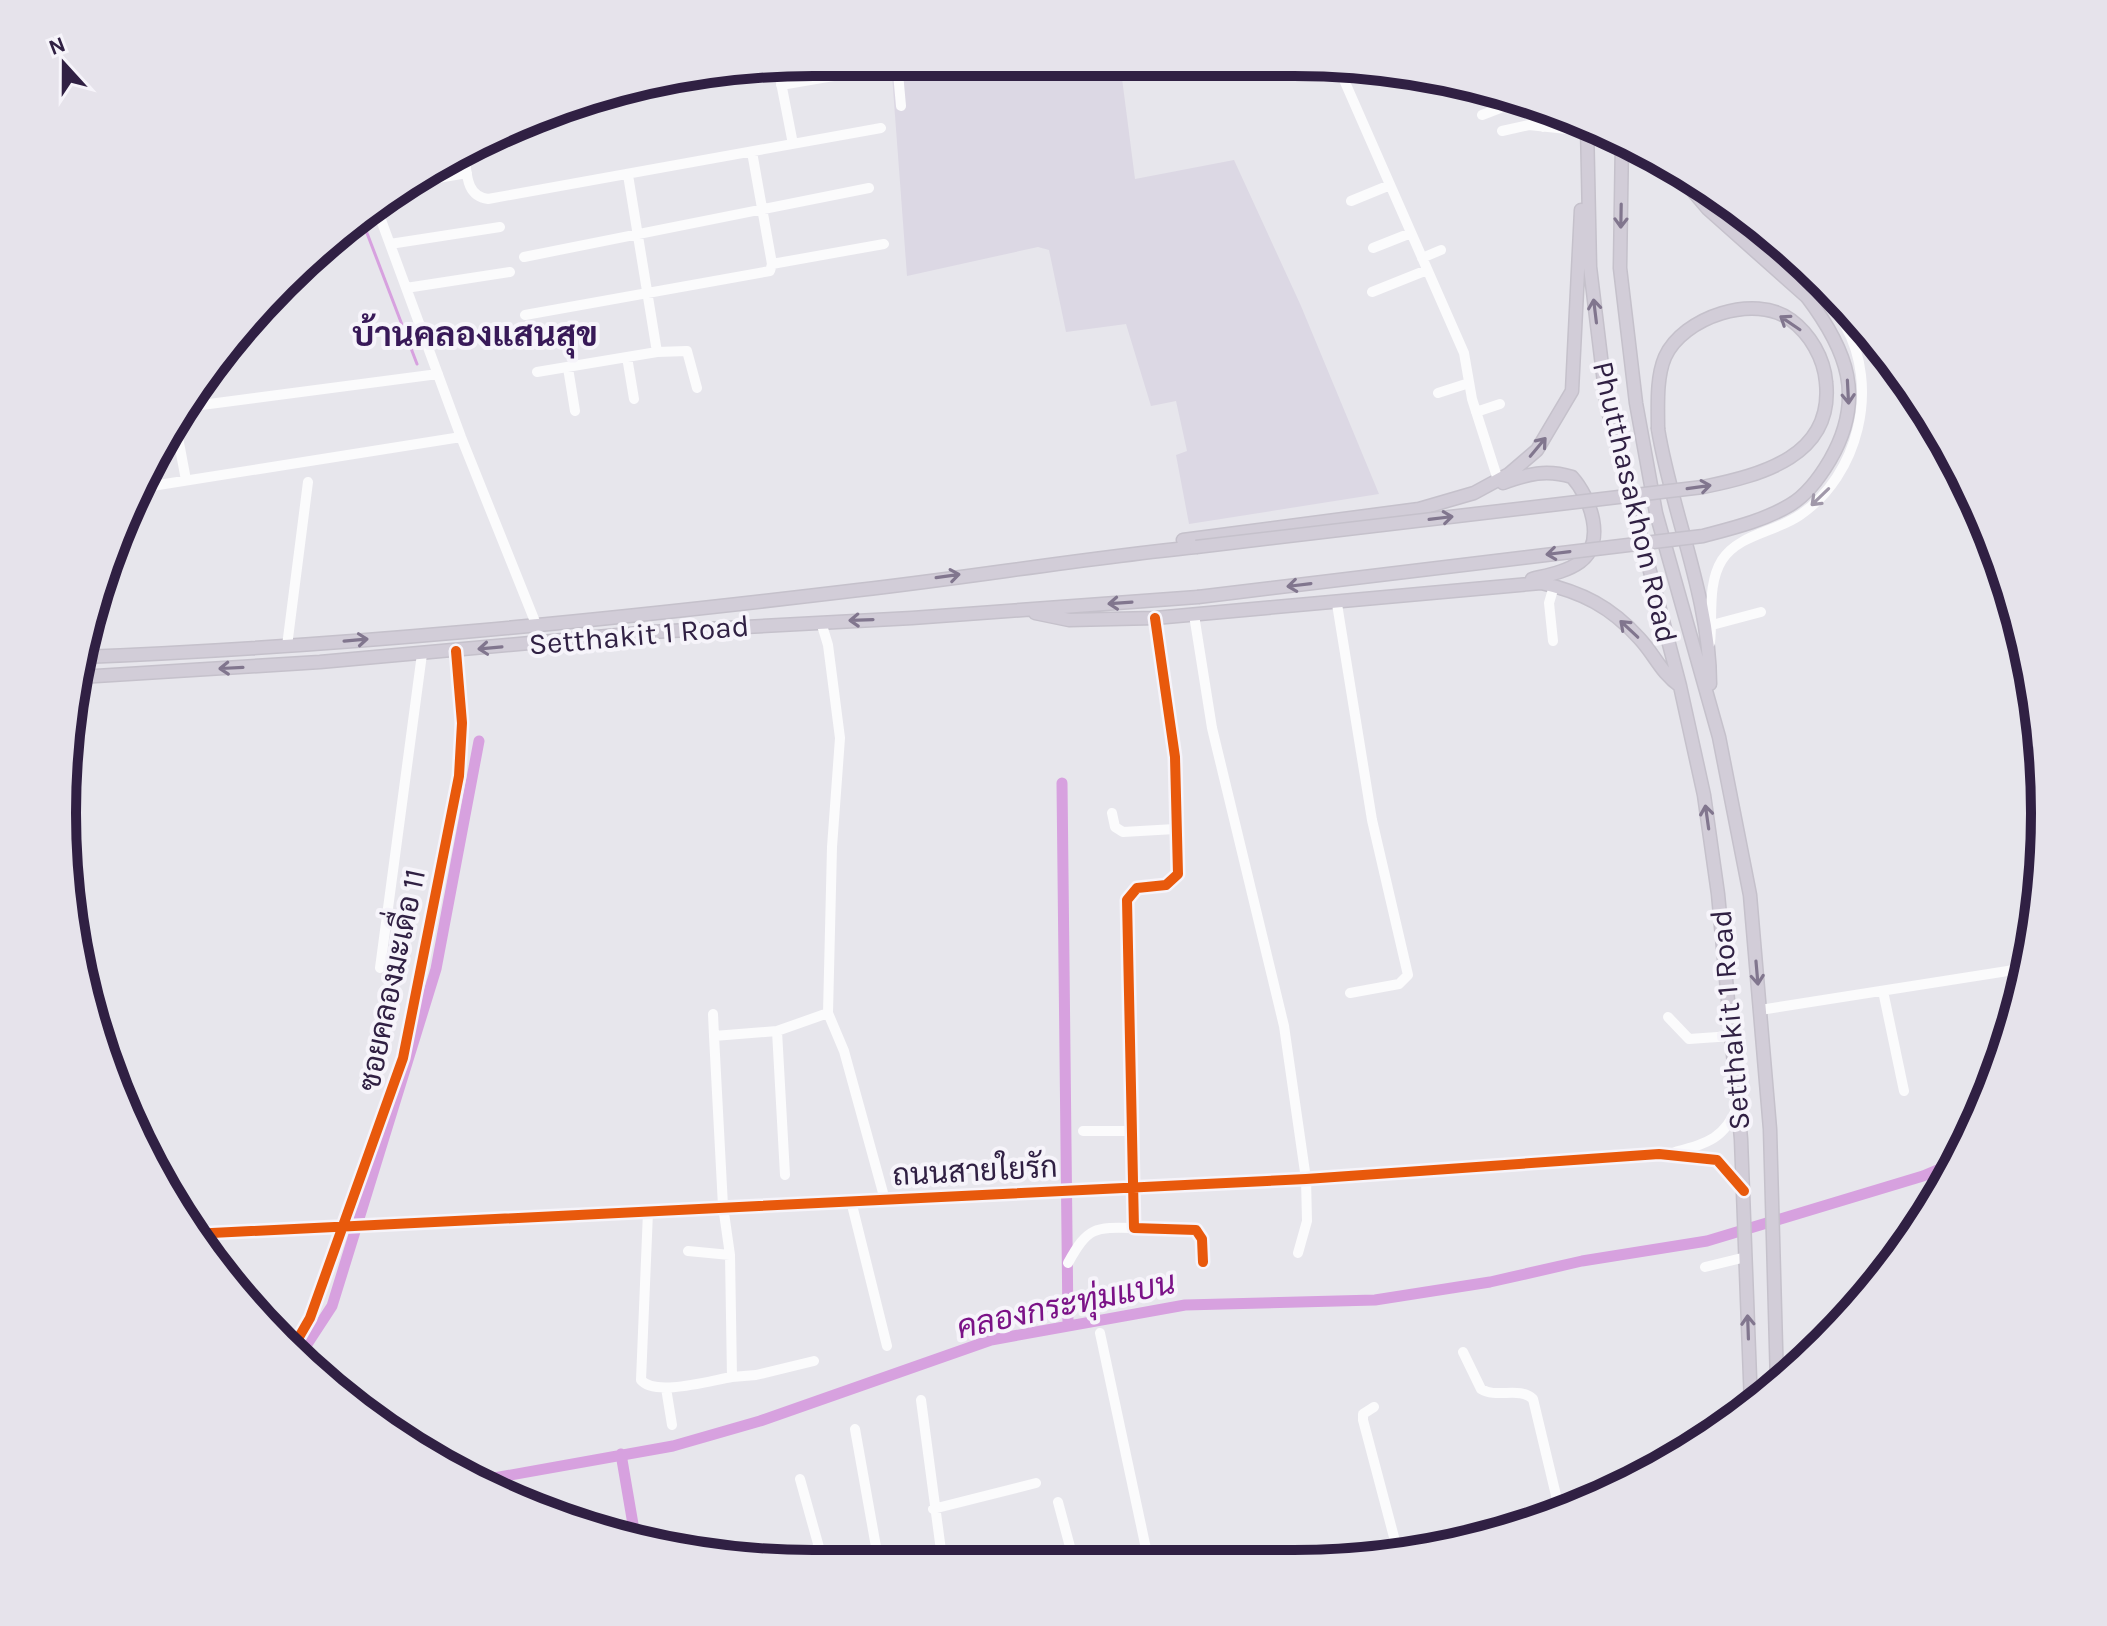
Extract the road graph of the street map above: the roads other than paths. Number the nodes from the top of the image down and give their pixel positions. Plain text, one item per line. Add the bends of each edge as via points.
1 (833, 76) edge
2 (898, 76) edge
3 (780, 77) edge
4 (1343, 78) edge
5 (781, 85) junction
6 (901, 106) dead end
7 (1504, 107) edge
8 (1482, 115) dead end
9 (1541, 119) edge
10 (1543, 127) junction
11 (1564, 127) edge
12 (881, 128) dead end
13 (1502, 131) dead end
14 (1586, 136) edge
15 (793, 144) junction
16 (752, 152) junction
17 (1622, 153) edge
18 (466, 163) edge
19 (1585, 165) junction
20 (467, 173) junction
21 (628, 175) junction
22 (440, 178) edge
23 (1390, 185) junction
24 (869, 188) dead end
25 (1697, 196) edge
26 (1351, 201) dead end
27 (763, 209) junction
28 (380, 217) edge
29 (500, 227) dead end
30 (1411, 233) junction
31 (638, 234) junction
32 (390, 244) junction
33 (884, 244) dead end
34 (1373, 248) dead end
35 (1441, 250) dead end
36 (524, 257) dead end
37 (1422, 258) junction
38 (772, 264) junction
39 (1427, 270) junction
40 (510, 272) dead end
41 (406, 288) junction
42 (648, 292) junction
43 (1372, 292) dead end
44 (525, 315) dead end
45 (1842, 321) edge
46 (657, 352) junction
47 (627, 357) junction
48 (568, 368) junction
49 (537, 372) dead end
50 (438, 374) junction
51 (1469, 383) junction
52 (697, 388) dead end
53 (1438, 393) dead end
54 (634, 399) dead end
55 (1500, 404) dead end
56 (199, 405) edge
57 (575, 411) dead end
58 (1476, 412) junction
59 (461, 437) junction
60 (178, 439) edge
61 (186, 480) junction
62 (1498, 480) junction
63 (308, 482) dead end
64 (152, 486) dead end
65 (1474, 493) junction
66 (1034, 566) junction
67 (1498, 586) junction
68 (1554, 586) junction
69 (1337, 604) junction
70 (1026, 611) junction
71 (1761, 612) dead end
72 (1194, 615) junction
73 (1155, 618) junction
74 (821, 622) junction
75 (536, 624) junction
76 (1712, 625) junction
77 (1553, 641) dead end
78 (303, 645) junction
79 (287, 646) junction
80 (456, 651) junction
81 (1709, 651) junction
82 (422, 654) junction
83 (93, 656) edge
84 (305, 664) junction
85 (89, 676) edge
86 (1680, 686) junction
87 (1710, 695) junction
88 (1112, 813) dead end
89 (1175, 829) junction
90 (380, 968) dead end
91 (2014, 970) edge
92 (1883, 991) junction
93 (1350, 993) dead end
94 (1760, 1010) junction
95 (828, 1013) junction
96 (713, 1014) dead end
97 (1668, 1017) dead end
98 (777, 1031) junction
99 (714, 1036) junction
100 (1732, 1036) junction
101 (1904, 1091) dead end
102 (1738, 1106) junction
103 (1083, 1131) dead end
104 (1131, 1131) junction
105 (1670, 1154) junction
106 (785, 1175) dead end
107 (1306, 1179) junction
108 (1133, 1187) junction
109 (1744, 1191) junction
110 (885, 1200) junction
111 (851, 1201) junction
112 (723, 1206) junction
113 (648, 1212) junction
114 (342, 1227) junction
115 (1134, 1228) junction
116 (208, 1233) edge
117 (688, 1251) dead end
118 (1298, 1253) dead end
119 (730, 1255) junction
120 (1746, 1257) junction
121 (1203, 1262) dead end
122 (1068, 1263) dead end
123 (1705, 1267) dead end
124 (1100, 1333) dead end
125 (298, 1339) edge
126 (887, 1346) dead end
127 (1463, 1352) dead end
128 (814, 1361) dead end
129 (1776, 1370) edge
130 (732, 1377) junction
131 (666, 1388) junction
132 (1751, 1392) edge
133 (921, 1400) dead end
134 (1374, 1407) dead end
135 (672, 1425) dead end
136 (855, 1429) dead end
137 (800, 1479) dead end
138 (1036, 1483) dead end
139 (1557, 1501) edge
140 (1058, 1502) dead end
141 (933, 1509) junction
142 (1396, 1543) edge
143 (820, 1550) edge
144 (877, 1550) edge
145 (941, 1550) edge
146 (1071, 1550) edge
147 (1146, 1550) edge

1 - 5 street
2 - 6 street
3 - 5 street
4 - 23 street
5 - 15 street
7 - 8 street
9 - 10 street
10 - 11 street
10 - 13 street
12 - 15 street
14 - 19 main road, Phutthasakhon Road
15 - 16 street
16 - 21 street
16 - 27 street
17 -> 87 main road, Phutthasakhon Road via 1620,268 1636,403 1656,513
18 - 20 street
62 -> 19 main road via 1537,450 1572,391
86 -> 19 main road, Phutthasakhon Road via 1607,407 1590,267
20 - 21 street via 471,192 488,199
20 - 22 street
21 - 31 street
23 - 26 street
23 - 30 street
24 - 27 street
25 -> 70 main road, Setthakit 1 Road, bridge via 1807,297 1834,333 1847,373 1849,408 1838,445 1819,479 1792,504 1752,523 1703,536 1198,597
27 - 31 street
27 - 38 street
28 - 32 street
29 - 32 street
30 - 34 street
30 - 37 street
31 - 36 street
31 - 42 street
32 - 41 street
33 - 38 street
35 - 37 street
37 - 39 street
38 - 42 street via 770,271
39 - 43 street
39 - 51 street via 1464,353
40 - 41 street
41 - 50 street
42 - 44 street
42 - 46 street
45 -> 76 street via 1861,371 1863,409 1851,451 1830,487 1800,515 1728,552 1712,584
46 - 47 street
46 - 52 street via 687,351
47 - 48 street
47 - 54 street
48 - 49 street
48 - 57 street
50 - 56 street
50 - 59 street
51 - 53 street
51 - 58 street
55 - 58 street
58 - 62 street
59 - 61 street
59 - 75 street
60 - 61 street
61 - 64 street
62 - 65 main road
63 - 79 street
65 - 66 main road via 1419,509 1078,554
65 - 67 main road via 1530,473 1553,471 1572,477 1591,509 1593,536 1583,560 1552,574
75 -> 66 main road, Setthakit 1 Road via 839,593
66 -> 81 main road, Setthakit 1 Road, bridge via 1196,547 1687,489 1750,477 1785,461 1815,436 1829,405 1825,369 1811,340 1789,318 1754,308 1717,313 1686,329 1665,356 1658,393 1658,429
67 - 68 main road
67 - 69 main road
68 - 77 street via 1549,595
86 -> 68 main road via 1662,673 1640,639 1606,607
69 - 72 main road
69 - 93 street via 1372,820 1408,975 1399,984
70 - 73 main road via 1069,620
70 -> 74 main road, Setthakit 1 Road
71 - 76 street
72 - 73 main road
72 - 107 street via 1212,728 1284,1026
73 - 89 street via 1175,757
74 -> 80 main road, Setthakit 1 Road
74 - 95 street via 840,738
78 -> 75 main road, Setthakit 1 Road
76 - 81 street
78 - 79 main road, Setthakit 1 Road
78 - 84 main road
79 - 83 main road, Setthakit 1 Road
80 - 82 main road, Setthakit 1 Road
80 - 114 street, ซอยคลองมะเดื่อ 11 via 461,749 444,855 400,1070
81 - 87 main road, Setthakit 1 Road
82 - 84 main road, Setthakit 1 Road
82 - 90 street
84 -> 85 main road, Setthakit 1 Road
100 -> 86 main road, Setthakit 1 Road via 1704,795
87 -> 94 main road, Setthakit 1 Road via 1750,895
88 - 89 street via 1115,827 1123,832
89 - 104 street via 1176,879 1137,888 1127,900
91 - 92 street
92 - 94 street
92 - 101 street
94 - 129 main road, Setthakit 1 Road via 1770,1129
95 - 98 street
95 - 110 street via 844,1051
96 - 99 street
97 - 100 street via 1689,1039
98 - 99 street
98 - 106 street
99 - 112 street
100 - 102 main road, Setthakit 1 Road
102 - 105 street, ถนนสายใยรัก via 1721,1136
102 - 109 main road, Setthakit 1 Road
103 - 104 street
104 - 108 street
105 - 107 street, ถนนสายใยรัก
105 - 109 street, ถนนสายใยรัก via 1717,1160
107 - 108 street, ถนนสายใยรัก
107 - 118 street via 1307,1221
108 - 110 street, ถนนสายใยรัก
108 - 115 street
109 - 120 main road, Setthakit 1 Road
110 - 111 street, ถนนสายใยรัก
111 - 112 street, ถนนสายใยรัก
111 - 126 street
112 - 113 street, ถนนสายใยรัก
112 - 119 street
113 - 114 street, ถนนสายใยรัก
113 - 131 street via 640,1374 644,1385
114 - 116 street, ถนนสายใยรัก
114 - 125 street, ซอยคลองมะเดื่อ 11
115 - 121 street via 1196,1230
115 - 122 street via 1103,1227 1087,1233
117 - 119 street
119 - 130 street
120 - 123 street
132 -> 120 main road, Setthakit 1 Road
124 - 147 street
127 - 139 street via 1481,1389 1533,1399
128 - 130 street
130 - 131 street
131 - 135 street
133 - 141 street
134 - 142 street via 1363,1420
136 - 144 street
137 - 143 street
138 - 141 street
140 - 146 street
141 - 145 street

